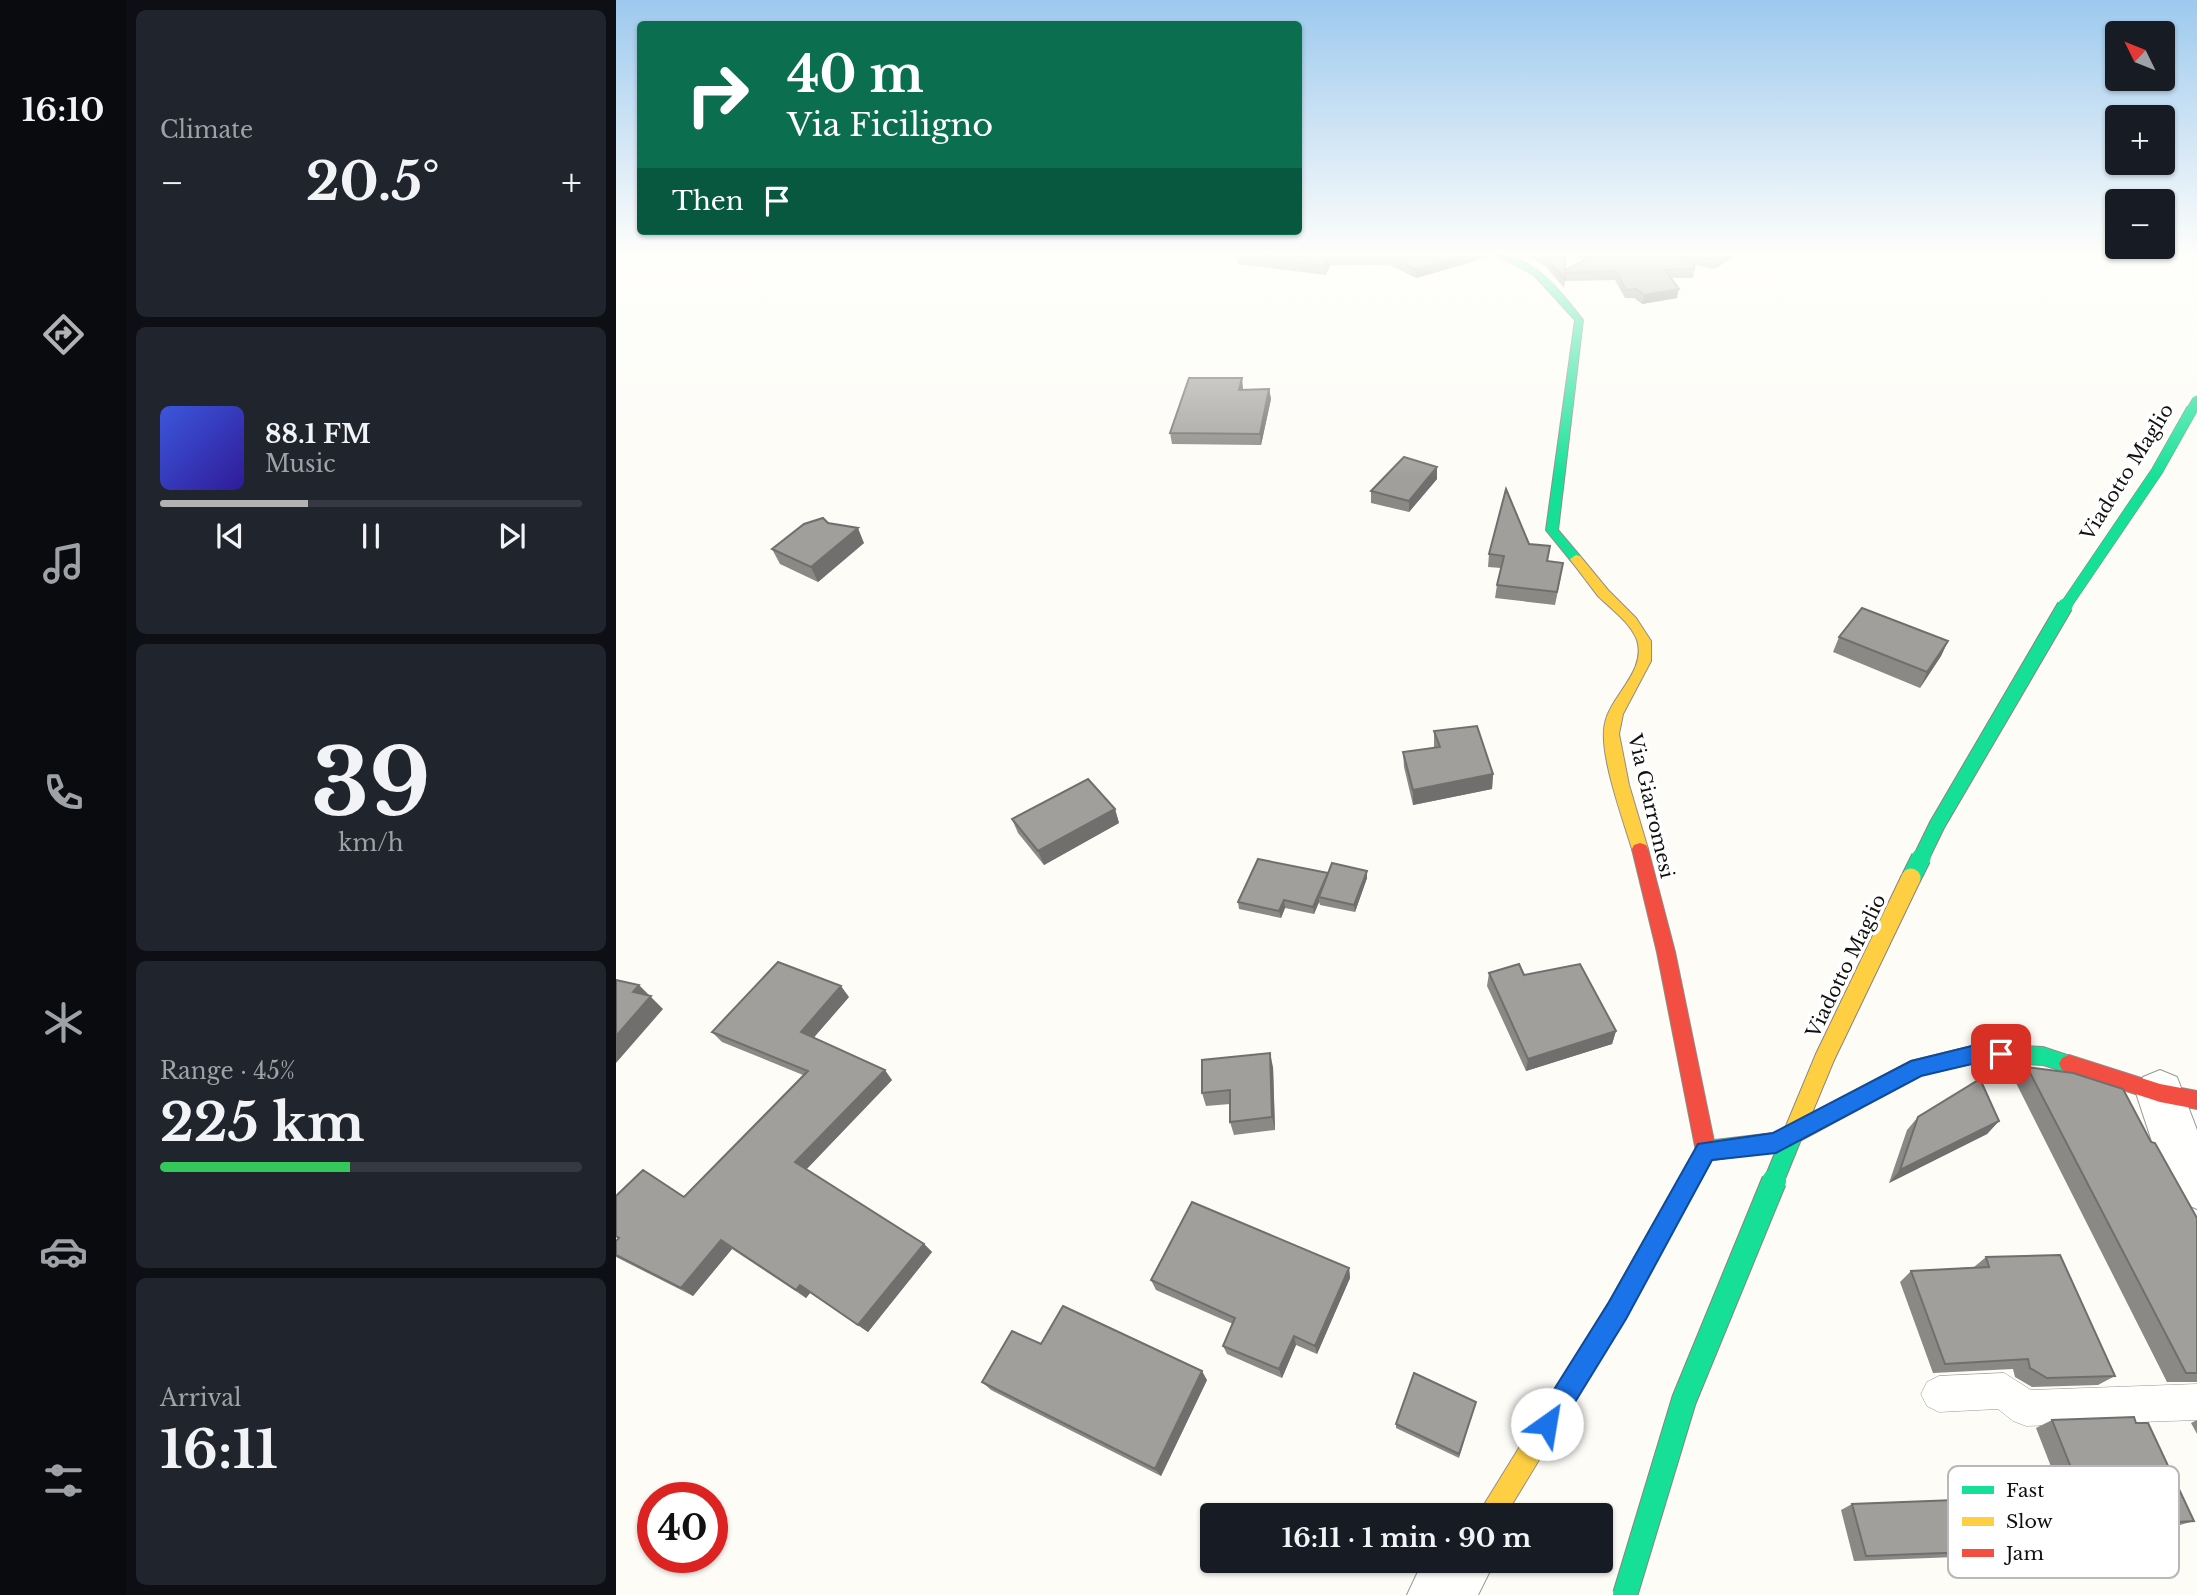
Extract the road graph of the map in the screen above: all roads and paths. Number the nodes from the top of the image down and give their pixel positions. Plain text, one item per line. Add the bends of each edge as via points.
1 (1578, 329) edge
2 (2197, 400) edge
3 (2179, 1097) edge
4 (1706, 1151) junction
5 (2197, 1183) edge
6 (1939, 1394) dead end
7 (2197, 1402) edge
8 (1498, 1503) edge
9 (1454, 1573) edge
10 (1440, 1595) edge
11 (1625, 1595) edge

1 - 4 street, Via Giarromesi via 1552,530 1633,622 1645,643 1646,660 1611,726 1666,952
2 - 11 street, Viadotto Maglio, bridge via 2157,471 2059,615 1944,814 1831,1045 1684,1399
3 - 4 street via 2043,1056 1980,1053 1918,1068 1776,1143
3 - 5 street via 2178,1149
4 - 8 street via 1617,1310
6 - 7 lane via 2004,1391 2026,1408
9 - 10 street

